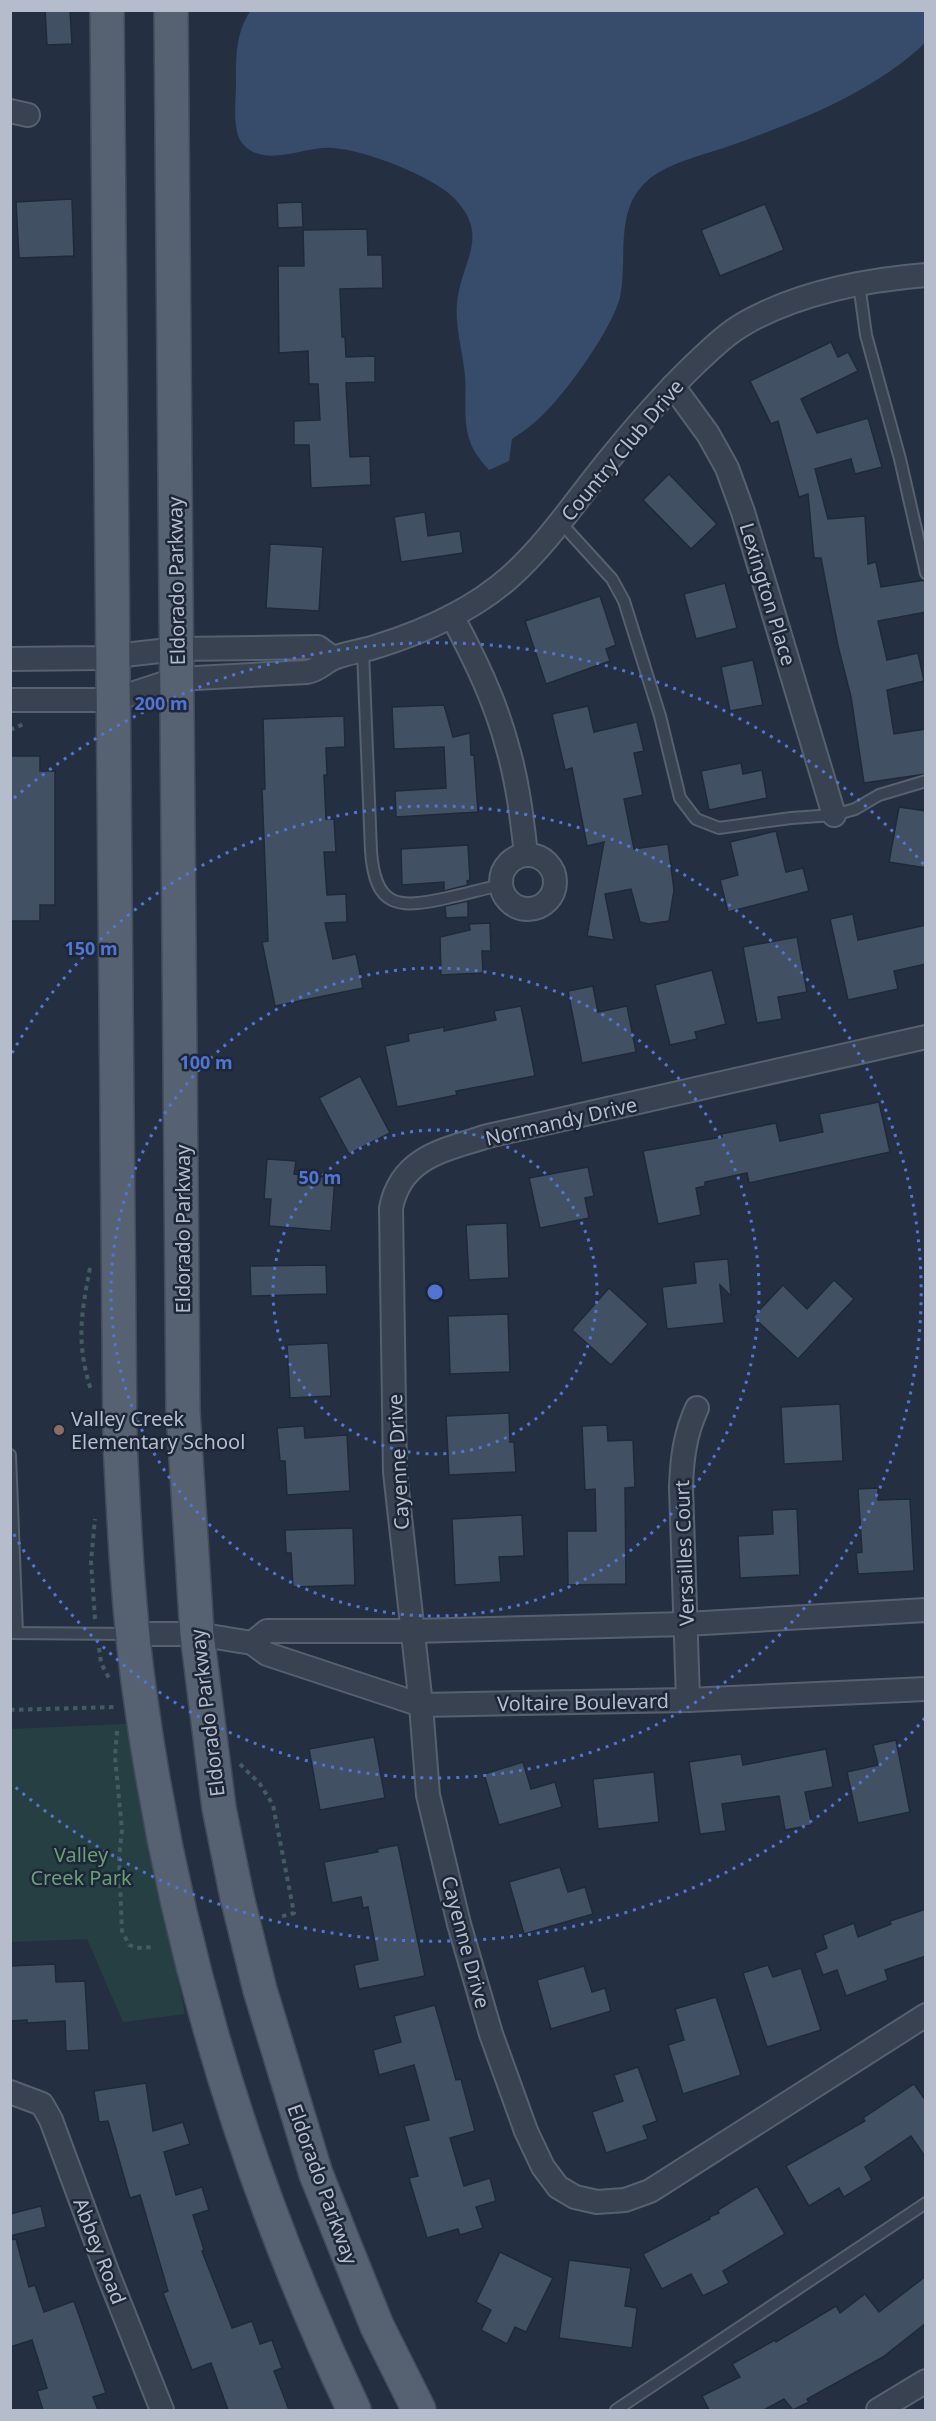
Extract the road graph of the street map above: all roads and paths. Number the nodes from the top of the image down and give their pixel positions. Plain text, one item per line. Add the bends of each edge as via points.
1 (107, 10) edge
2 (171, 10) edge
3 (926, 275) edge
4 (859, 284) junction
5 (673, 386) junction
6 (561, 523) junction
7 (926, 573) edge
8 (453, 616) junction
9 (363, 651) junction
10 (113, 657) junction
11 (333, 658) junction
12 (10, 659) edge
13 (177, 664) junction
14 (10, 700) edge
15 (113, 700) junction
16 (926, 781) edge
17 (834, 815) junction
18 (526, 854) junction
19 (501, 885) junction
20 (926, 1037) edge
21 (394, 1378) joint
22 (697, 1408) dead end
23 (10, 1455) edge
24 (926, 1610) edge
25 (686, 1624) junction
26 (413, 1631) junction
27 (14, 1633) edge
28 (133, 1634) junction
29 (197, 1634) junction
30 (252, 1643) junction
31 (926, 1689) edge
32 (688, 1700) junction
33 (421, 1705) junction
34 (118, 1706) dead end
35 (10, 1710) edge
36 (238, 1761) dead end
37 (280, 1917) dead end
38 (926, 2015) edge
39 (20, 2095) edge
40 (926, 2203) edge
41 (926, 2381) edge
42 (162, 2410) edge
43 (354, 2410) edge
44 (419, 2410) edge
45 (616, 2410) edge
46 (878, 2410) edge

1 - 10 main road
2 - 13 main road, Eldorado Parkway
3 - 4 street, Country Club Drive
4 - 5 street, Country Club Drive via 833,288 746,322 719,341
4 - 7 lane via 866,334
5 - 6 street, Country Club Drive
5 - 17 street, Lexington Place via 727,468
6 - 8 street, Country Club Drive via 510,578
6 - 17 lane via 612,579 624,601 660,716 680,798 696,819 719,828
8 - 9 street, Country Club Drive
8 - 18 street via 502,728 518,794
9 - 11 street, Country Club Drive
9 - 19 lane via 371,851 376,882 386,895 409,905
10 - 12 street, Country Club Drive
10 - 13 street, Country Club Drive
10 - 15 main road
11 - 13 street, Country Club Drive via 307,672
11 - 13 street, Country Club Drive via 318,647
13 - 15 street, Country Club Drive
13 - 29 main road, Eldorado Parkway via 183,1411
14 - 15 street, Country Club Drive
15 - 28 main road via 120,1442
16 - 17 lane via 879,795
18 - 19 street via 507,865
18 - 19 street via 543,859 552,869 556,882 550,899 534,909 520,908 508,900
20 - 21 street, Normandy Drive via 488,1136 417,1163 394,1192 391,1208
21 - 26 street, Cayenne Drive via 395,1472
22 - 25 street, Versailles Court via 682,1457
23 - 27 lane
24 - 25 street
25 - 26 street
25 - 32 street, Versailles Court
26 - 30 street via 267,1631
26 - 33 street, Cayenne Drive
27 - 28 lane
28 - 29 street, Voltaire Boulevard
28 - 43 main road via 164,1839 211,2037 275,2230
29 - 30 street, Voltaire Boulevard
29 - 44 main road, Eldorado Parkway via 219,1808 237,1897 291,2096 324,2194 377,2326
30 - 33 street, Voltaire Boulevard via 267,1654
31 - 32 street, Voltaire Boulevard
32 - 33 street, Voltaire Boulevard
33 - 38 street, Cayenne Drive via 428,1795 475,1979 526,2131 543,2167 558,2187 575,2197 597,2202 625,2200 650,2191
34 - 35 path
36 - 37 path via 273,1805 294,1912
39 - 42 street, Abbey Road via 42,2104 51,2120
40 - 45 lane
41 - 46 street

